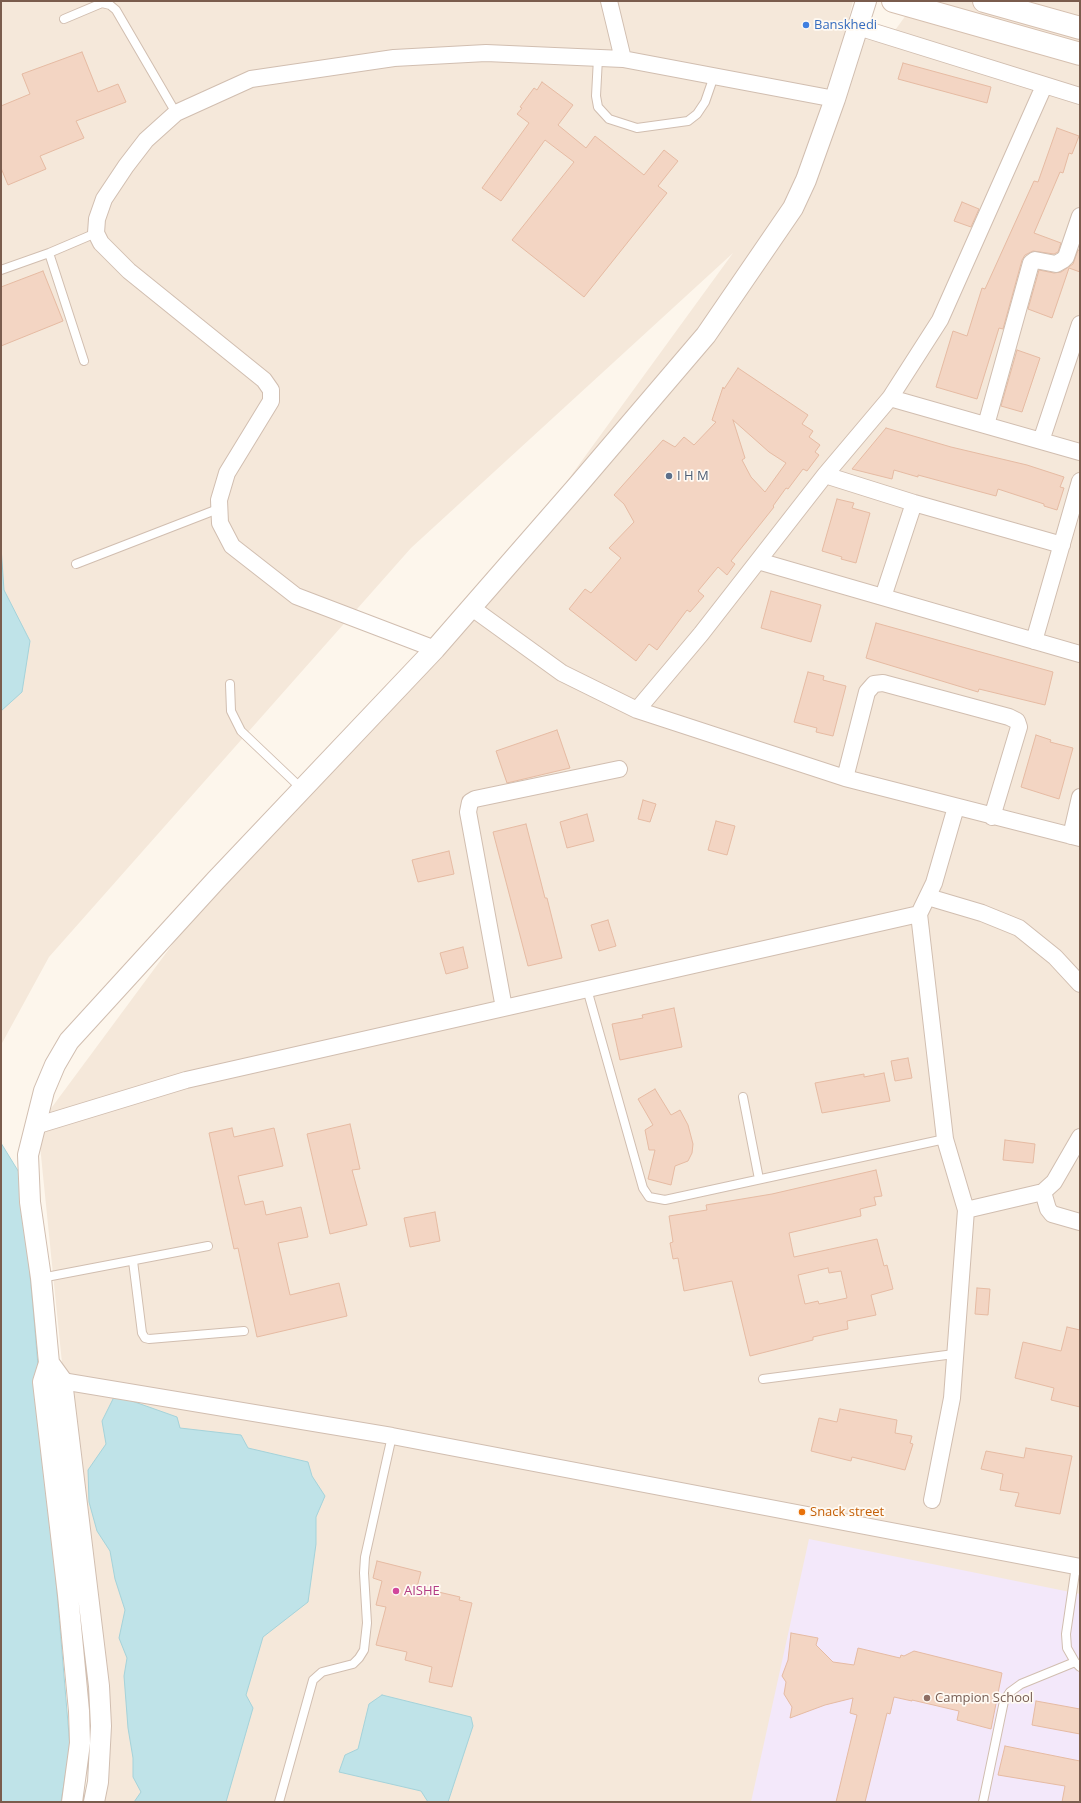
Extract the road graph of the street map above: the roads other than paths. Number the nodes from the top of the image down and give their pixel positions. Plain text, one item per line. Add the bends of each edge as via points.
1 (609, 1) edge
2 (866, 1) edge
3 (893, 1) edge
4 (984, 1) edge
5 (64, 19) dead end
6 (858, 27) junction
7 (1080, 28) edge
8 (1080, 54) edge
9 (598, 58) junction
10 (623, 59) junction
11 (714, 76) junction
12 (1044, 86) junction
13 (1080, 96) edge
14 (835, 99) junction
15 (176, 113) junction
16 (1080, 216) edge
17 (96, 233) junction
18 (50, 253) junction
19 (1, 270) edge
20 (1080, 324) edge
21 (1075, 354) edge
22 (84, 361) dead end
23 (890, 398) junction
24 (986, 425) junction
25 (1041, 441) junction
26 (1080, 452) edge
27 (825, 475) junction
28 (1080, 481) edge
29 (914, 503) junction
30 (218, 509) junction
31 (1062, 545) junction
32 (758, 561) junction
33 (76, 564) dead end
34 (883, 597) junction
35 (472, 608) junction
36 (1034, 641) junction
37 (435, 649) junction
38 (1080, 654) edge
39 (230, 684) dead end
40 (637, 710) junction
41 (619, 769) dead end
42 (845, 778) junction
43 (302, 789) junction
44 (1080, 797) edge
45 (956, 807) junction
46 (992, 817) junction
47 (1075, 837) edge
48 (928, 897) junction
49 (919, 914) junction
50 (1080, 984) edge
51 (587, 989) junction
52 (504, 1008) junction
53 (743, 1097) dead end
54 (35, 1126) junction
55 (1080, 1137) edge
56 (944, 1139) junction
57 (759, 1179) junction
58 (1043, 1192) junction
59 (966, 1210) junction
60 (1080, 1222) edge
61 (208, 1246) dead end
62 (133, 1261) junction
63 (41, 1278) junction
64 (244, 1331) dead end
65 (954, 1354) junction
66 (49, 1363) junction
67 (62, 1380) junction
68 (763, 1380) dead end
69 (43, 1382) junction
70 (392, 1436) junction
71 (932, 1500) dead end
72 (1078, 1566) edge
73 (1077, 1664) edge
74 (72, 1802) edge
75 (94, 1802) edge
76 (279, 1802) edge
77 (983, 1802) edge

1 - 10 street
2 - 6 street
3 - 8 main road
4 - 7 main road
5 - 15 lane via 102,3 116,10
6 - 12 street
6 - 14 street
9 - 10 street
9 - 11 lane via 598,107 609,119 637,128 688,121 697,114 705,102
9 - 15 street via 486,53 394,58 251,79
10 - 11 street
11 - 14 street
12 - 13 street
12 - 23 street via 940,320
14 - 35 street via 806,180 793,208 706,335
15 - 17 street via 146,140 126,166 104,199 97,218
16 - 24 street via 1063,260 1056,264 1035,260 1031,263
17 - 18 lane
17 - 30 street via 108,251 130,271 264,380 271,390 271,401 227,473
18 - 19 lane
18 - 22 lane
20 - 21 street
21 - 25 street
23 - 24 street
23 - 27 street
24 - 25 street
25 - 26 street
27 - 29 street
27 - 32 street
28 - 31 street
29 - 31 street
29 - 34 street
30 - 33 lane
30 - 37 street via 220,523 232,546 296,596
31 - 36 street
32 - 34 street
32 - 40 street
34 - 36 street
35 - 37 street
35 - 40 street via 562,673
36 - 38 street
37 - 43 street
39 - 43 lane via 231,710 241,731
40 - 42 street
41 - 52 street via 470,802 468,812
42 - 45 street
42 - 46 street via 868,692 874,684 883,683 1017,721 1019,728
43 - 54 street via 69,1041 44,1091
44 - 47 street
45 - 46 street
45 - 48 street
46 - 47 street
48 - 49 street
48 - 50 street via 982,913 1019,928 1055,957
49 - 51 street
49 - 56 street
51 - 52 street
51 - 57 lane via 643,1188 650,1197 665,1200
52 - 54 street via 186,1080
53 - 57 lane
54 - 63 street via 28,1155 30,1202
55 - 58 street via 1054,1182
56 - 57 lane
56 - 59 street
58 - 59 street
58 - 60 street via 1052,1214
59 - 65 street
61 - 62 lane
62 - 63 lane
62 - 64 lane via 144,1338
63 - 66 street
65 - 68 lane
65 - 71 street via 952,1398
66 - 67 street
66 - 69 street
67 - 69 street
67 - 70 street
67 - 75 street via 99,1686 101,1726 98,1782
69 - 74 street via 79,1711 80,1743
70 - 72 street
70 - 76 lane via 365,1557 367,1623 364,1650 353,1664 322,1672 312,1680
72 - 73 lane via 1066,1634 1067,1648
73 - 77 lane via 1021,1684 1010,1692 1004,1701

